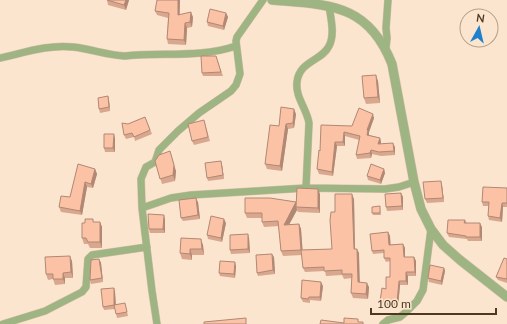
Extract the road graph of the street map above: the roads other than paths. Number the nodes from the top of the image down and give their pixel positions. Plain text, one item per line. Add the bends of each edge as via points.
1 (263, 0) edge
2 (272, 0) edge
3 (388, 0) edge
4 (286, 1) edge
5 (329, 6) junction
6 (236, 46) junction
7 (386, 48) junction
8 (0, 58) edge
9 (414, 182) junction
10 (306, 188) junction
11 (142, 208) junction
12 (431, 229) junction
13 (147, 246) junction
14 (507, 297) edge
15 (3, 324) edge
16 (157, 324) edge
17 (383, 324) edge

1 - 6 street via 237,37
2 - 4 street
3 - 7 street
4 - 5 street
5 - 7 street via 343,9 359,19 374,32
5 - 10 street via 332,36 328,48 305,65 297,80 298,95 308,115
6 - 8 street via 207,53 125,56 56,46
6 - 11 street via 240,74 236,85 178,131 159,150 155,162 146,167 141,179
7 - 9 street via 392,64
9 - 10 street via 384,189
9 - 12 street via 421,209
10 - 11 street via 191,195 171,198
11 - 13 street
12 - 14 street via 443,245
12 - 17 street via 423,290 417,301 400,317
13 - 15 street via 92,255 88,259 86,287 82,292 45,311
13 - 16 street

